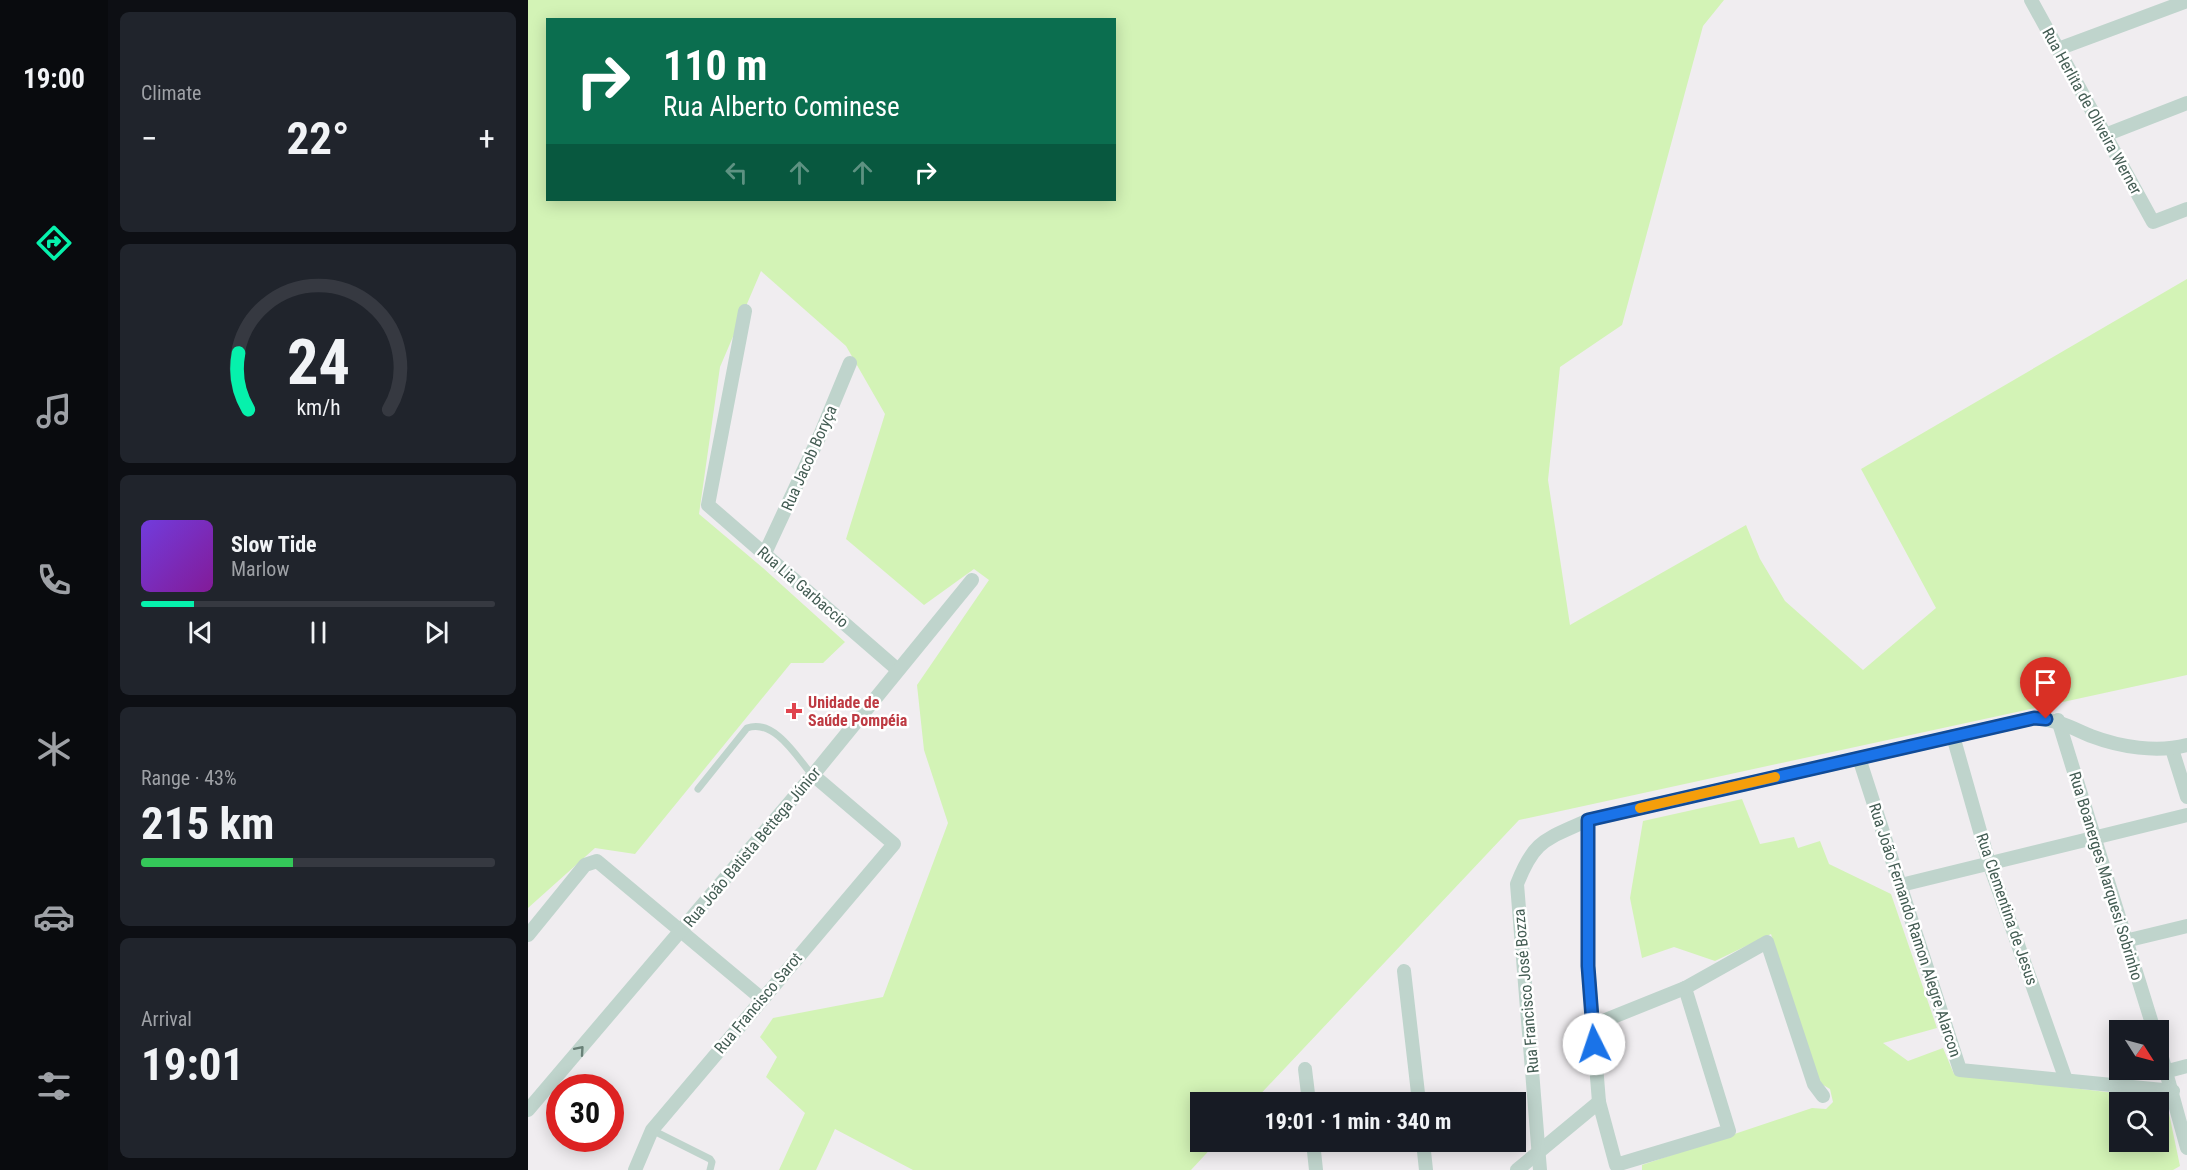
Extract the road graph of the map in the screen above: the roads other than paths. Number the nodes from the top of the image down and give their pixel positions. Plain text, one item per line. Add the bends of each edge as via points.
1 (2031, 0) edge
2 (2187, 1) edge
3 (2058, 49) junction
4 (2187, 104) edge
5 (2105, 135) junction
6 (2187, 209) edge
7 (746, 311) dead end
8 (850, 363) dead end
9 (765, 553) junction
10 (972, 580) dead end
11 (898, 670) junction
12 (2058, 720) junction
13 (1953, 736) junction
14 (2187, 745) edge
15 (2172, 749) junction
16 (1859, 758) junction
17 (813, 775) junction
18 (698, 789) dead end
19 (2187, 797) edge
20 (2187, 815) edge
21 (1588, 820) junction
22 (2093, 836) junction
23 (1989, 863) junction
24 (1901, 885) junction
25 (2187, 926) edge
26 (681, 932) junction
27 (528, 935) edge
28 (2125, 941) junction
29 (1404, 971) dead end
30 (1685, 988) junction
31 (762, 999) junction
32 (2151, 1020) edge
33 (1593, 1025) junction
34 (2187, 1066) edge
35 (1305, 1070) dead end
36 (2169, 1071) edge
37 (2169, 1075) edge
38 (2066, 1080) junction
39 (2173, 1091) junction
40 (1308, 1092) edge
41 (1418, 1092) edge
42 (1823, 1096) dead end
43 (1599, 1102) junction
44 (528, 1110) edge
45 (652, 1130) junction
46 (2187, 1148) edge
47 (1539, 1151) junction
48 (1314, 1152) edge
49 (1424, 1152) edge
50 (635, 1170) edge
51 (710, 1170) edge
52 (1316, 1170) edge
53 (1426, 1170) edge
54 (1517, 1170) edge
55 (1540, 1170) edge

1 - 3 street, Rua Herlita de Oliveira Werner
2 - 3 street
3 - 5 street, Rua Herlita de Oliveira Werner
4 - 5 street
5 - 6 street, Rua Herlita de Oliveira Werner via 2153,222
7 - 9 street, Rua Lia Garbaccio via 708,505
8 - 9 street, Rua Jacob Boryça
9 - 11 street, Rua Lia Garbaccio
10 - 11 street, Rua João Batista Bettega Júnior
11 - 17 street, Rua João Batista Bettega Júnior
12 - 13 street via 2034,718
12 - 15 street via 2094,737 2132,746
12 - 22 street, Rua Boanerges Marquesi Sobrinho
13 - 16 street
13 - 23 street, Rua Clementina de Jesus
14 - 15 street
15 - 19 street
16 - 21 street
16 - 24 street, Rua João Fernando Ramon Alegre Alarcon
17 - 18 lane via 782,740 764,726 756,725 747,728
17 - 26 street, Rua João Batista Bettega Júnior
17 - 31 street, Rua Francisco Sarot via 894,844
20 - 22 street
21 - 33 street via 1588,966
21 - 47 street, Rua Francisco José Bozza via 1542,841 1527,857 1517,884
22 - 23 street
22 - 28 street, Rua Boanerges Marquesi Sobrinho
23 - 24 street
23 - 38 street, Rua Clementina de Jesus
24 - 38 street, Rua João Fernando Ramon Alegre Alarcon via 1960,1070
25 - 28 street
26 - 27 street via 597,861 585,865
26 - 31 street
44 -> 26 street, Rua João Batista Bettega Júnior
28 - 32 street, Rua Boanerges Marquesi Sobrinho
29 - 41 street
30 - 33 street
30 - 42 street via 1767,942 1814,1084
30 - 43 street via 1729,1131 1616,1165
31 - 45 street, Rua Francisco Sarot
33 - 43 street
34 - 36 street
35 - 40 street
37 - 39 street
38 - 39 street, Rua João Fernando Ramon Alegre Alarcon
39 - 46 street
43 - 47 street
45 - 50 street, Rua Francisco Sarot
45 - 51 lane via 710,1159
47 - 54 street
47 - 55 street, Rua Francisco José Bozza
48 - 52 street
49 - 53 street

